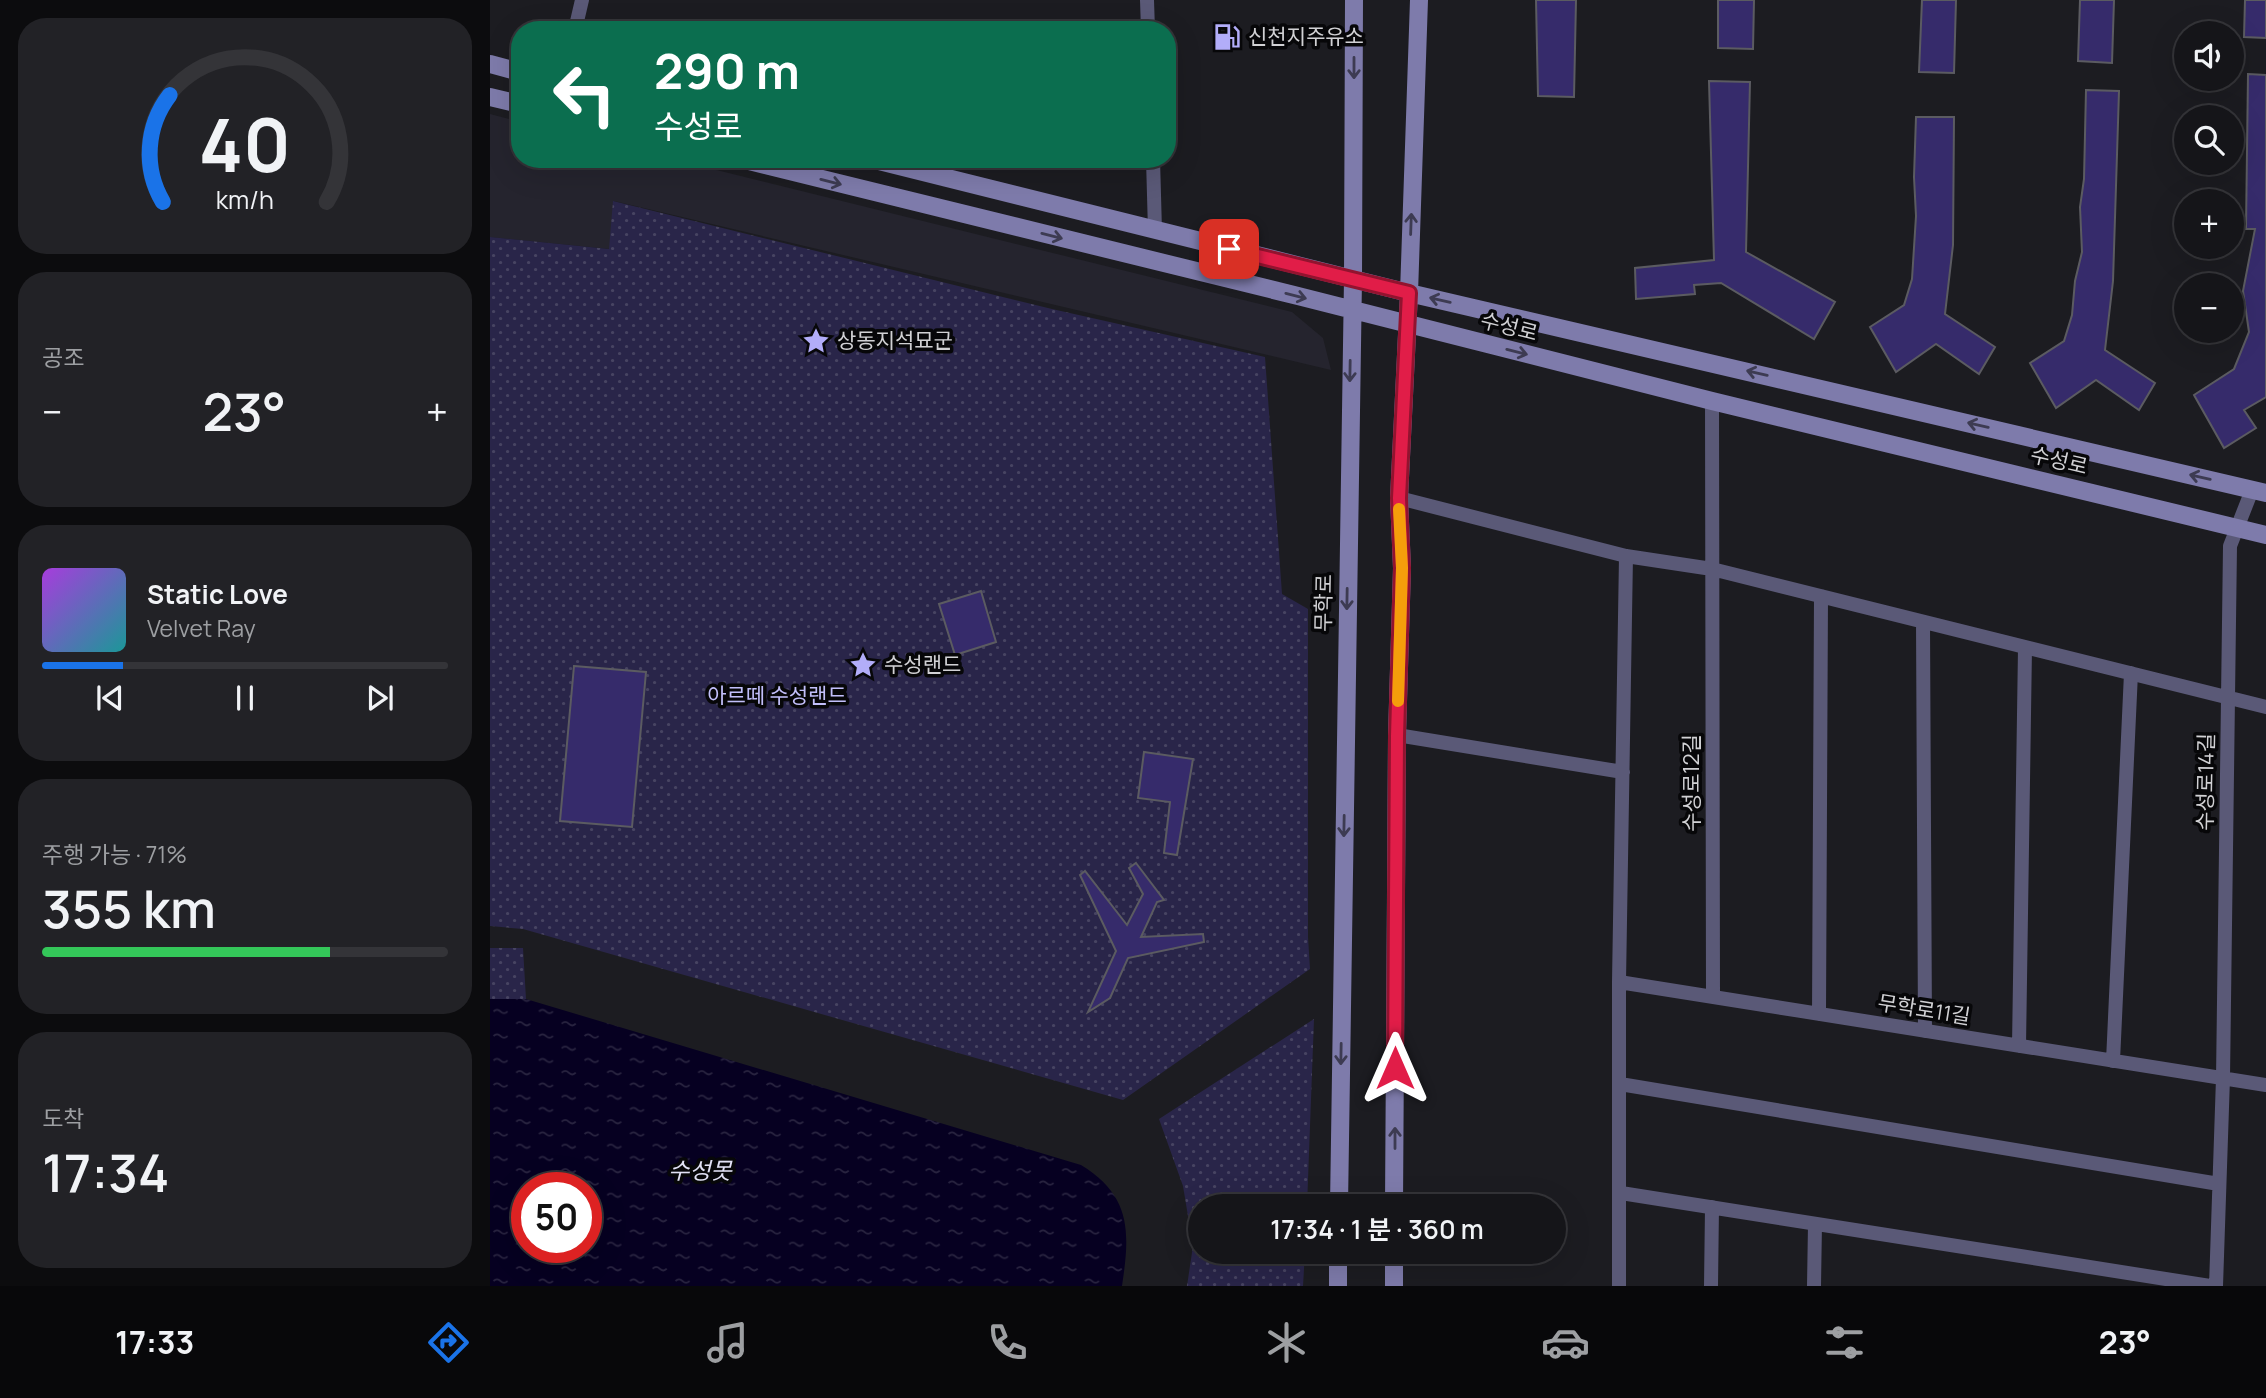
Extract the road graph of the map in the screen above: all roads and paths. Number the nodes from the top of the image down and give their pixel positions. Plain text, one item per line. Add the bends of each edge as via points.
1 (582, 0) edge
2 (1147, 0) edge
3 (1354, 0) edge
4 (1419, 0) edge
5 (577, 21) edge
6 (1148, 21) edge
7 (490, 64) edge
8 (511, 70) edge
9 (490, 97) edge
10 (511, 102) edge
11 (777, 168) edge
12 (906, 168) edge
13 (1153, 168) edge
14 (1155, 231) junction
15 (1353, 279) junction
16 (1409, 293) junction
17 (1352, 310) junction
18 (1407, 324) junction
19 (1712, 401) junction
20 (2259, 492) edge
21 (1399, 498) junction
22 (2237, 528) junction
23 (2266, 536) edge
24 (1626, 555) junction
25 (1712, 569) junction
26 (1821, 596) junction
27 (1923, 622) junction
28 (2025, 648) junction
29 (2131, 673) junction
30 (2228, 698) junction
31 (2266, 707) edge
32 (1397, 736) junction
33 (1623, 772) junction
34 (1619, 982) junction
35 (1713, 997) junction
36 (1819, 1014) junction
37 (1925, 1031) junction
38 (2019, 1046) junction
39 (2113, 1061) junction
40 (2223, 1078) junction
41 (1620, 1084) junction
42 (2266, 1085) edge
43 (2219, 1184) junction
44 (1621, 1193) junction
45 (1339, 1194) edge
46 (1394, 1194) edge
47 (1712, 1207) junction
48 (1815, 1224) junction
49 (1338, 1264) edge
50 (1394, 1264) edge
51 (1338, 1286) edge
52 (1394, 1286) edge
53 (1619, 1286) edge
54 (1711, 1286) edge
55 (1814, 1286) edge
56 (2210, 1286) edge
57 (2216, 1286) edge

1 - 5 street
2 - 6 street
3 -> 15 main road, 무학로
16 -> 4 main road
7 - 8 main road
9 - 10 main road
11 -> 17 main road, 수성로
12 - 14 main road, 수성로
13 - 14 street
14 - 15 main road, 수성로
15 - 16 main road, 수성로
15 - 17 main road, 무학로
16 - 18 main road
20 -> 16 main road, 수성로
17 - 18 main road, 수성로
17 -> 45 main road, 무학로
18 -> 19 main road, 수성로
18 - 21 main road
19 - 22 main road, 수성로
19 - 25 street, 수성로12길
20 - 22 street, 수성로14길
21 - 24 street
21 - 32 main road via 1402,568
22 - 23 main road, 수성로
22 - 30 street, 수성로14길 via 2230,546
24 - 25 street
24 - 33 street
25 - 26 street
25 - 35 street, 수성로12길
26 - 27 street
26 - 36 street
27 - 28 street
27 - 37 street
28 - 29 street
28 - 38 street
29 - 30 street
29 - 39 street
30 - 31 street
30 - 40 street, 수성로14길
32 - 33 street
46 -> 32 main road
33 - 34 street
34 - 35 street, 무학로11길
34 - 41 street
35 - 36 street, 무학로11길
36 - 37 street, 무학로11길
37 - 38 street, 무학로11길
38 - 39 street, 무학로11길
39 - 40 street, 무학로11길
40 - 42 street
40 - 43 street, 수성로14길
41 - 43 street
41 - 44 street
43 - 57 street, 수성로14길
44 - 47 street
44 - 53 street
47 - 48 street
47 - 54 street
48 - 55 street
48 - 56 street
49 - 51 main road
50 - 52 main road

